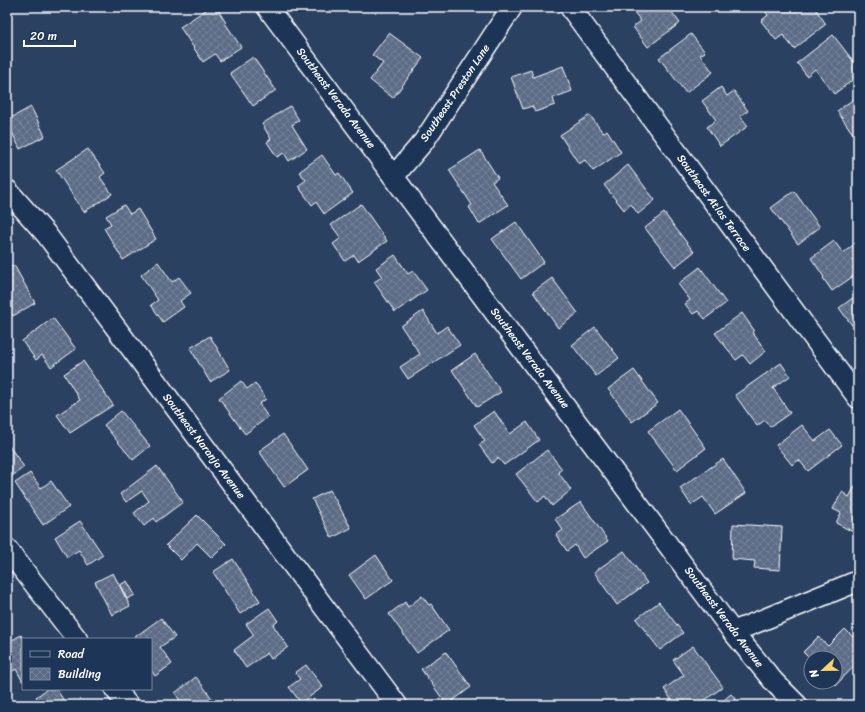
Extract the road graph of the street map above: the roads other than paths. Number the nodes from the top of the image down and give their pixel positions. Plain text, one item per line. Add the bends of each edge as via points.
1 (267, 7) edge
2 (512, 7) edge
3 (570, 7) edge
4 (394, 176) junction
5 (7, 190) edge
6 (858, 398) edge
7 (7, 549) edge
8 (858, 581) edge
9 (733, 632) junction
10 (77, 638) edge
11 (116, 690) edge
12 (128, 705) edge
13 (397, 705) edge
14 (797, 705) edge

1 - 4 street, Southeast Verada Avenue
2 - 4 street, Southeast Preston Lane via 424,142
3 - 6 street, Southeast Atlas Terrace
4 - 9 street, Southeast Verada Avenue
5 - 13 street, Southeast Naranja Avenue via 46,234
7 - 10 street
8 - 9 street
9 - 14 street, Southeast Verada Avenue via 774,682
11 - 12 street

